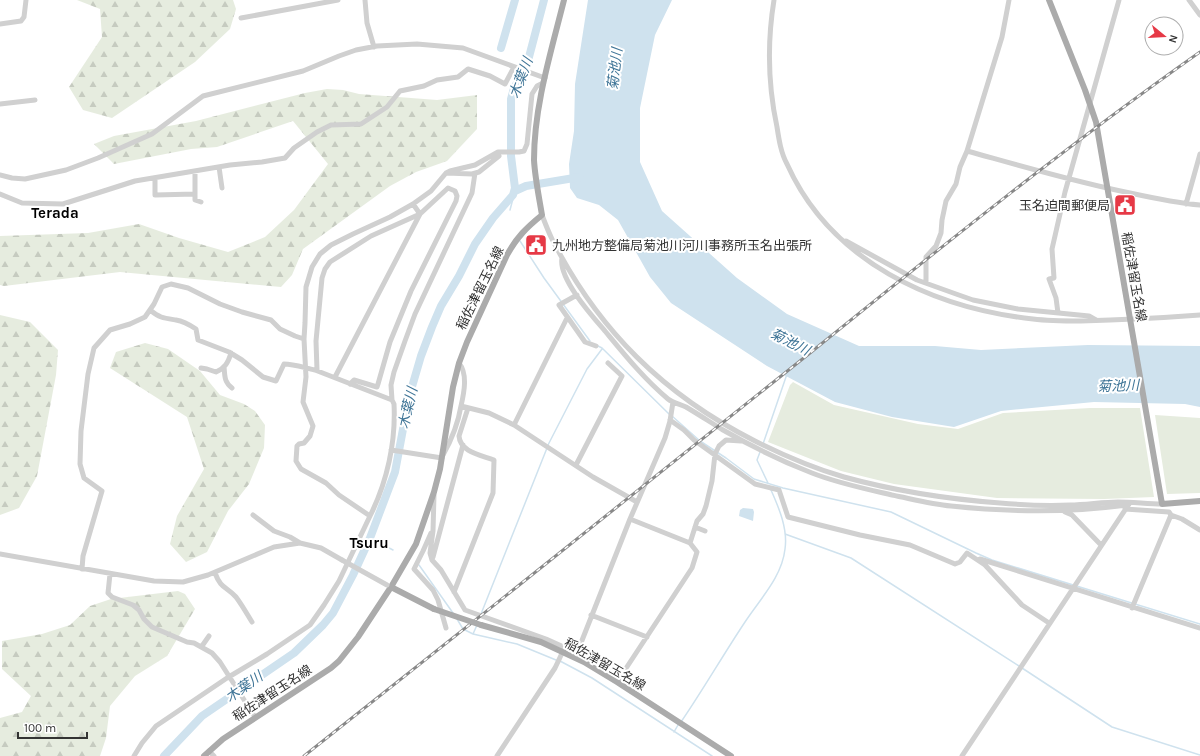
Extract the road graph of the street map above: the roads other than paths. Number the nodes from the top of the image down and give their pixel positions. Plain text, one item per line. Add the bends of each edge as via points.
1 (26, 0) edge
2 (338, 0) edge
3 (365, 0) edge
4 (564, 0) edge
5 (774, 0) edge
6 (1010, 0) edge
7 (1049, 0) edge
8 (1119, 0) edge
9 (1189, 0) edge
10 (1200, 15) edge
11 (241, 18) dead end
12 (0, 24) edge
13 (374, 47) junction
14 (514, 67) junction
15 (544, 81) junction
16 (35, 100) dead end
17 (0, 104) edge
18 (1090, 104) junction
19 (501, 151) junction
20 (967, 151) junction
21 (1200, 154) edge
22 (219, 167) junction
23 (195, 171) junction
24 (446, 173) junction
25 (475, 173) junction
26 (0, 175) edge
27 (154, 178) junction
28 (1068, 179) junction
29 (222, 188) dead end
30 (1108, 188) junction
31 (0, 194) edge
32 (195, 194) junction
33 (201, 202) dead end
34 (413, 204) junction
35 (1186, 204) junction
36 (1200, 205) edge
37 (420, 214) junction
38 (542, 215) junction
39 (838, 237) junction
40 (562, 258) junction
41 (926, 283) junction
42 (577, 296) junction
43 (150, 310) junction
44 (1058, 313) junction
45 (1200, 315) edge
46 (567, 318) junction
47 (1096, 321) junction
48 (1131, 323) junction
49 (304, 339) junction
50 (596, 346) dead end
51 (231, 354) junction
52 (642, 362) junction
53 (459, 363) junction
54 (608, 363) dead end
55 (224, 367) junction
56 (201, 368) dead end
57 (306, 368) junction
58 (317, 370) junction
59 (335, 377) junction
60 (350, 384) junction
61 (654, 387) junction
62 (232, 388) dead end
63 (392, 400) junction
64 (673, 402) junction
65 (461, 406) junction
66 (468, 408) junction
67 (670, 418) junction
68 (514, 425) junction
69 (742, 440) junction
70 (463, 445) junction
71 (392, 450) junction
72 (715, 454) junction
73 (440, 457) junction
74 (576, 465) junction
75 (434, 492) junction
76 (1200, 501) edge
77 (637, 502) junction
78 (1162, 504) junction
79 (1127, 506) junction
80 (1062, 510) junction
81 (253, 515) dead end
82 (1171, 515) junction
83 (370, 516) junction
84 (630, 519) junction
85 (695, 526) junction
86 (433, 527) junction
87 (1200, 530) edge
88 (705, 531) dead end
89 (690, 543) junction
90 (300, 544) junction
91 (1100, 545) junction
92 (0, 554) edge
93 (975, 557) junction
94 (432, 560) junction
95 (82, 569) junction
96 (215, 572) junction
97 (110, 574) junction
98 (389, 586) junction
99 (1072, 588) junction
100 (454, 592) junction
101 (1132, 607) junction
102 (591, 615) junction
103 (252, 622) dead end
104 (1049, 623) junction
105 (446, 628) dead end
106 (1200, 628) edge
107 (209, 636) dead end
108 (647, 637) junction
109 (202, 646) junction
110 (563, 652) junction
111 (229, 677) junction
112 (617, 682) junction
113 (255, 717) junction
114 (206, 754) edge
115 (134, 756) edge
116 (214, 756) edge
117 (497, 756) edge
118 (731, 756) edge
119 (962, 756) edge

1 - 12 street via 21,21
2 - 11 street
3 - 13 street via 367,23
4 - 15 main road
5 - 39 street via 769,38 769,73 771,101 779,141 786,164 804,195
6 - 20 street via 1002,37
7 - 18 main road, 稲佐津留玉名線
8 - 18 street
9 - 10 street
13 - 14 street via 398,44 463,48
13 - 26 street via 356,50 303,71 203,96 152,134 66,170 25,179
14 - 15 street
14 - 22 street via 505,84 468,69 458,77 400,91 387,107 361,124 331,126 317,132 294,148 285,158
15 - 19 street via 533,91 524,151
15 - 38 main road via 534,160
16 - 17 street
18 - 28 street
18 - 30 main road, 稲佐津留玉名線 via 1096,122
19 - 24 street via 475,165
19 - 25 street
20 - 28 street
20 - 41 street via 956,184 946,201 941,233 936,246 926,257
21 - 35 street
22 - 23 street
22 - 29 street
23 - 27 street
23 - 32 street
24 - 25 street
24 - 34 street via 431,191
25 - 63 street via 472,193 415,314 405,341 391,385
27 - 31 street via 135,181 63,204 22,203
27 - 32 street via 155,195
28 - 30 street
28 - 44 street via 1052,249 1054,278 1049,279
30 - 35 street
30 - 48 main road, 稲佐津留玉名線
32 - 33 street via 195,200
34 - 37 street
34 - 49 street via 331,245 320,254 312,267 306,287
35 - 36 street
37 - 58 street via 371,236 330,262 325,269 316,342
37 - 59 street
37 - 60 street via 448,188 455,191 456,201 411,291 390,342 377,387 354,380
38 - 40 street
38 - 53 main road, 稲佐津留玉名線 via 524,230 507,255 466,342
39 - 41 street
39 - 47 street via 871,263 915,288 962,305 1036,320
40 - 42 street via 564,274
40 - 52 street via 589,301
41 - 44 street via 997,305
42 - 46 street via 559,305
42 - 61 street
43 - 49 street via 162,287 171,284 188,288 242,312 272,320 280,329
43 - 51 street via 158,316 186,323 196,329 198,340
43 - 95 street via 145,317 110,330 94,348 88,374 80,464 84,478 102,492 83,556
44 - 47 street via 1089,316
45 - 48 street
46 - 50 street via 585,342
46 - 68 street
47 - 48 street
48 - 78 main road, 稲佐津留玉名線
49 - 57 street
51 - 55 street
51 - 57 street via 263,377 276,382 284,364
52 - 61 street via 642,367
52 - 79 street via 690,403 744,435 790,458 842,476 926,495 975,501 1055,505 1118,502
53 - 65 street via 462,366 464,383
53 - 73 main road, 稲佐津留玉名線
54 - 74 street via 622,376
55 - 56 street via 216,372
55 - 62 street via 225,380
57 - 58 street
57 - 83 street via 303,402 312,426 310,436 297,446 298,465
58 - 59 street
59 - 60 street
60 - 63 street
61 - 64 street
63 - 71 street via 395,426
64 - 67 street
64 - 69 street
65 - 66 street
65 - 73 street via 454,433
66 - 68 street via 489,413
66 - 70 street via 459,436
67 - 72 street via 694,440
67 - 77 street via 665,438
68 - 74 street
69 - 72 street via 726,440
69 - 80 street via 814,474 882,492 950,506
70 - 94 street
70 - 100 street via 470,451 494,460 493,493
71 - 73 street
71 - 83 street via 383,486
72 - 85 street via 706,506
72 - 93 street via 755,484 779,490 788,517 910,545 955,564 967,553
73 - 75 main road, 稲佐津留玉名線
74 - 77 street
75 - 86 street
75 - 98 main road, 稲佐津留玉名線 via 416,544
76 - 78 main road
77 - 84 street
78 - 79 street
79 - 80 street
79 - 82 street via 1169,512
79 - 91 street
80 - 91 street via 1072,515
81 - 90 street via 274,531
82 - 87 street
82 - 101 street
83 - 111 street via 339,581 310,625
84 - 89 street
84 - 102 street
85 - 88 street
85 - 89 street
86 - 94 street via 430,553
86 - 105 street via 414,569 433,590
89 - 108 street via 697,552 692,568
90 - 96 street via 274,547
90 - 98 street, bridge via 321,548
91 - 99 street
92 - 95 street
93 - 99 street
93 - 104 street via 1022,605
94 - 100 street
95 - 97 street
96 - 97 street via 182,582 154,582
96 - 103 street via 218,581 235,597
97 - 109 street via 108,593 112,597 133,605 152,627
98 - 110 main road, 稲佐津留玉名線, bridge via 434,609 541,642
98 - 113 main road, 稲佐津留玉名線 via 358,637 339,661
99 - 101 street
99 - 104 street
100 - 110 street via 465,610 546,639
101 - 106 street
102 - 108 street
102 - 110 street via 577,653
104 - 119 street
107 - 109 street
108 - 112 street
109 - 111 street via 212,653
110 - 112 main road, 稲佐津留玉名線
110 - 117 street
111 - 113 street
111 - 115 street via 156,726
112 - 118 main road, 稲佐津留玉名線
113 - 114 main road, 稲佐津留玉名線
114 - 116 street

